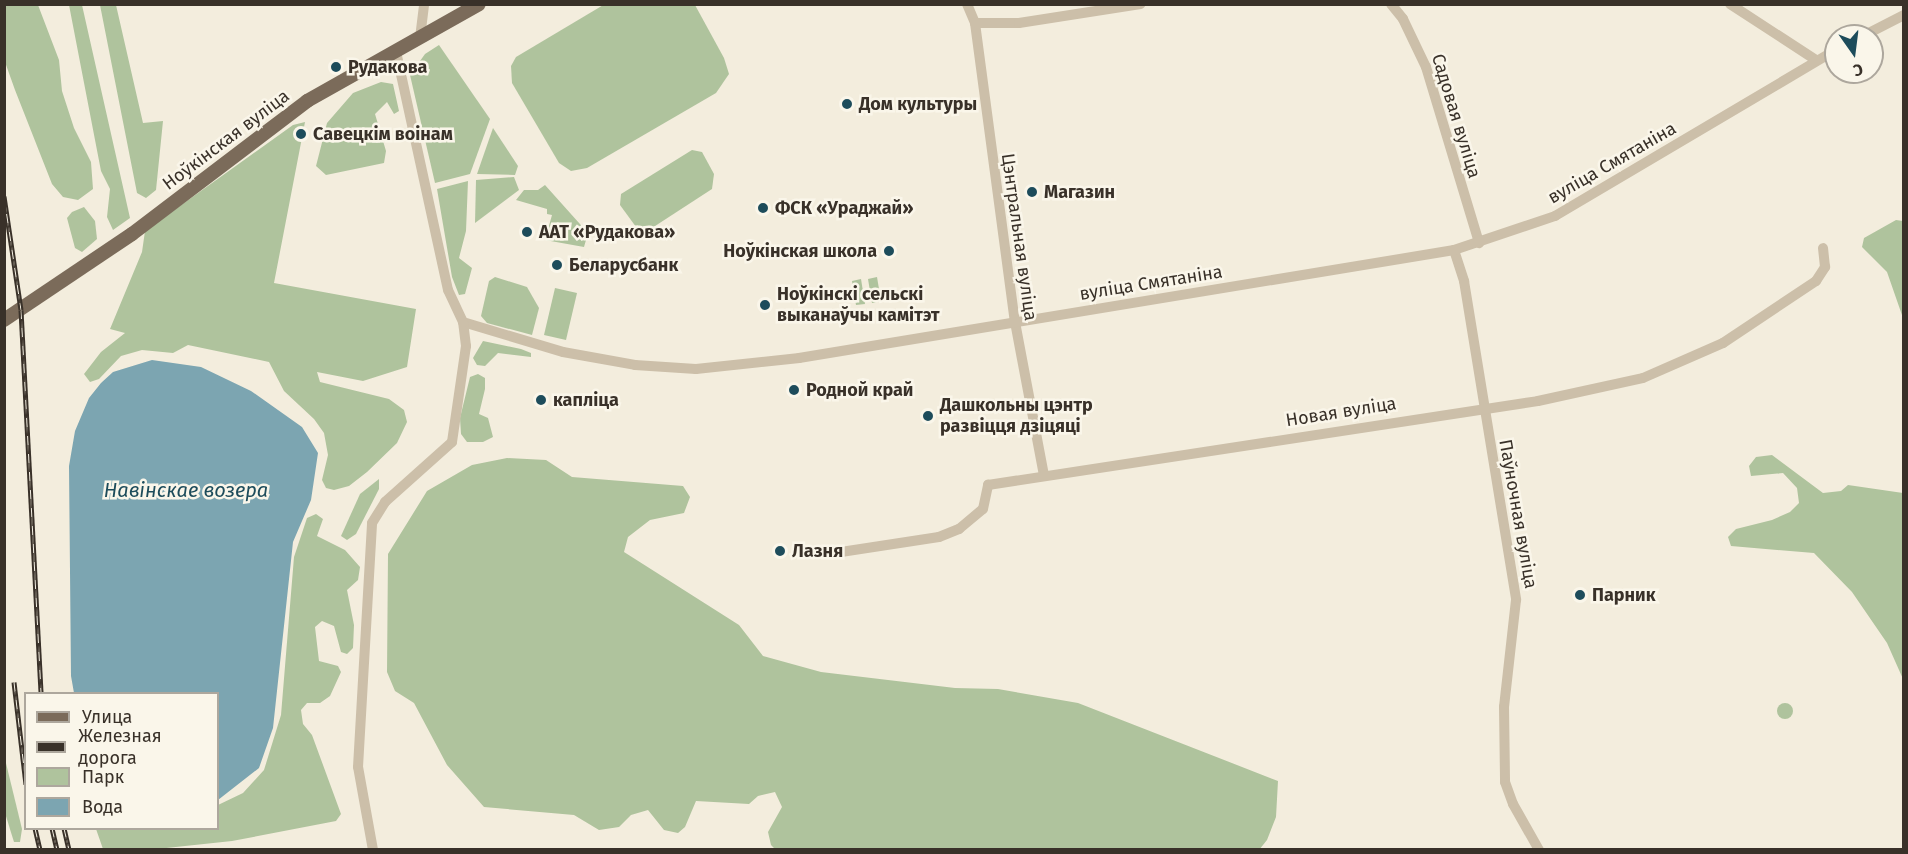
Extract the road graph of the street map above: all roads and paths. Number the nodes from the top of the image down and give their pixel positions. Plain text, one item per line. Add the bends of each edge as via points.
1 (424, 4) edge
2 (479, 4) edge
3 (967, 4) edge
4 (1140, 4) edge
5 (1391, 4) edge
6 (1730, 4) edge
7 (1126, 6) edge
8 (1904, 15) edge
9 (975, 23) junction
10 (1884, 25) edge
11 (420, 38) junction
12 (396, 51) junction
13 (1824, 56) edge
14 (1816, 60) junction
15 (1479, 243) junction
16 (1823, 248) dead end
17 (1454, 250) junction
18 (4, 320) edge
19 (463, 322) junction
20 (1015, 322) junction
21 (1483, 406) junction
22 (1044, 475) junction
23 (841, 552) dead end
24 (373, 849) edge
25 (1539, 849) edge

1 - 11 street
2 - 11 main road, Ноўкінская вуліца
3 - 9 street, Цэнтральная вуліца
4 - 7 street
5 - 15 street, Садовая вуліца via 1403,19 1426,68
6 - 14 street
7 - 9 street via 1019,22
8 - 10 street
9 - 20 street, Цэнтральная вуліца
11 - 12 main road, Ноўкінская вуліца
12 - 18 main road, Ноўкінская вуліца via 307,101 132,234
12 - 19 street via 448,290
13 - 14 street, вуліца Смятаніна
14 - 15 street, вуліца Смятаніна via 1582,202 1555,216
15 - 17 street, вуліца Смятаніна
16 - 21 street, Новая вуліца via 1825,267 1816,280 1723,343 1685,361 1643,378 1596,390
17 - 20 street, вуліца Смятаніна
17 - 21 street, Паўночная вуліца via 1464,281
19 - 20 street, вуліца Смятаніна via 563,352 635,365 696,369 800,358
19 - 24 street via 465,367 452,442 385,502 372,523 358,767
20 - 22 street, Цэнтральная вуліца
21 - 22 street, Новая вуліца
21 - 25 street, Паўночная вуліца via 1516,600 1504,707 1505,782
22 - 23 street, Новая вуліца via 988,484 983,509 973,521 939,537

